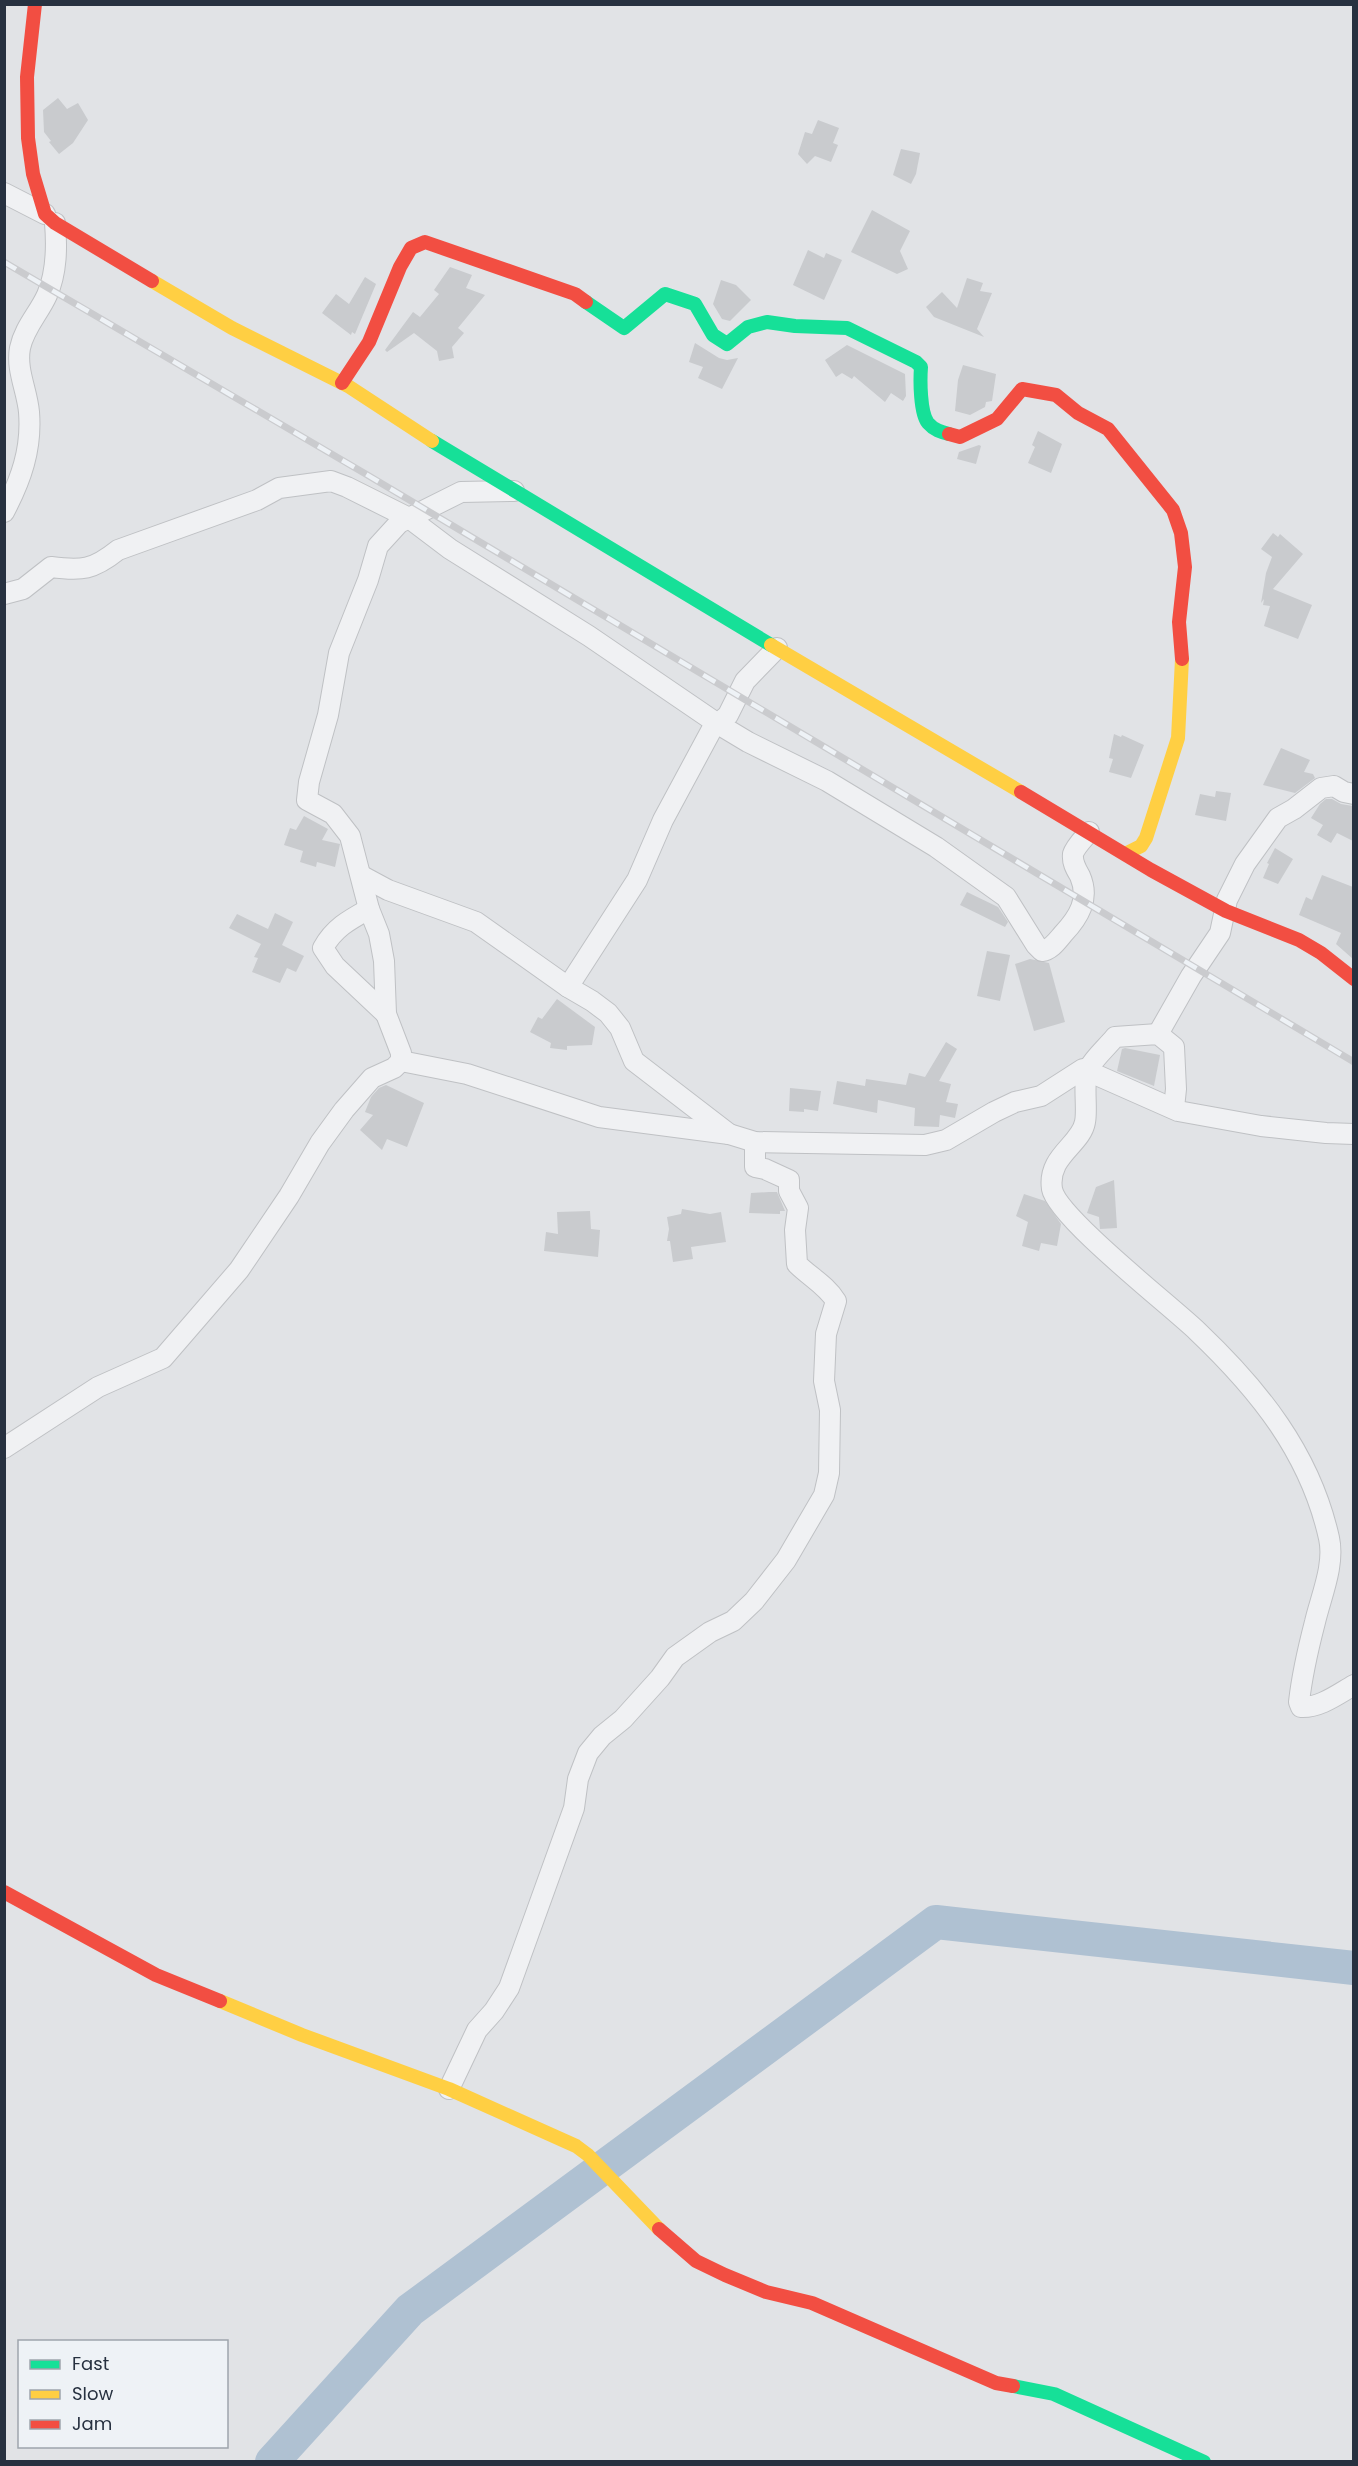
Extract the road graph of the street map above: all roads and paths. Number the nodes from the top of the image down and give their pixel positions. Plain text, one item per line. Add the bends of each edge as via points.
1 (34, 4) edge
2 (4, 193) edge
3 (50, 218) junction
4 (342, 383) junction
5 (514, 491) junction
6 (4, 512) edge
7 (409, 518) junction
8 (4, 594) edge
9 (777, 648) junction
10 (718, 724) junction
11 (1353, 794) edge
12 (1089, 832) junction
13 (1125, 854) junction
14 (362, 876) junction
15 (369, 909) junction
16 (1226, 911) junction
17 (1353, 979) edge
18 (568, 987) junction
19 (386, 1014) junction
20 (1158, 1035) junction
21 (400, 1061) junction
22 (1087, 1070) junction
23 (1174, 1108) junction
24 (729, 1134) junction
25 (1353, 1134) edge
26 (755, 1142) junction
27 (4, 1448) edge
28 (1353, 1685) edge
29 (4, 1892) edge
30 (449, 2089) junction
31 (1204, 2462) edge

1 - 3 street via 27,77 28,138 33,174
2 - 3 street
3 - 4 street via 232,328
3 - 6 street via 57,253 53,272 47,295 20,348 29,435 21,481
4 - 5 street
4 - 13 street via 369,342 411,248 425,242 575,294 624,328 665,294 695,304 713,335 727,344 748,327 767,322 847,328 921,367 927,422 939,432 960,436 997,419 1022,389 1056,395 1078,413 1108,429 1173,510 1181,533 1185,567 1179,622 1182,661 1178,738 1146,838 1141,846
5 - 7 street via 461,492
5 - 9 street
7 - 8 street via 332,481 279,488 257,500 118,550 88,569 51,567 23,589
7 - 10 street via 450,549 589,636
7 - 14 street via 392,529 378,546 339,653 328,715 309,782 307,801 333,814 350,836
9 - 10 street via 745,681 728,715
9 - 12 street
10 - 12 street via 827,781 988,882 1013,904 1042,951 1053,946 1082,908 1084,887 1073,852
10 - 18 street via 663,820 637,880
11 - 16 street via 1334,786 1321,788 1278,818 1245,864 1227,900
12 - 13 street
13 - 16 street
14 - 15 street
14 - 18 street via 387,890 476,922
15 - 19 street via 384,961
15 - 19 street via 338,928 323,948 335,966
16 - 17 street via 1299,940
16 - 20 street via 1220,933
18 - 24 street via 608,1013 620,1028 634,1061
19 - 21 street via 401,1053
20 - 22 street via 1115,1037
20 - 23 street via 1174,1047
21 - 24 street via 467,1074 599,1117
21 - 27 street via 372,1078 344,1110 239,1270 163,1358 98,1387
22 - 23 street
22 - 26 street via 1076,1072 1041,1096 994,1112 946,1140 925,1145
22 - 28 street via 1085,1125 1057,1162 1052,1191 1081,1228 1197,1330 1269,1408 1287,1436 1308,1474 1325,1523 1331,1558 1299,1702 1306,1707
23 - 25 street via 1261,1126
24 - 26 street
26 - 30 street via 755,1167 789,1180 789,1191 798,1208 797,1264 829,1290 836,1301 826,1334 824,1381 830,1410 830,1473 824,1495 786,1560 754,1601 733,1621 675,1657 623,1719 588,1753 578,1779 574,1808 509,1988 477,2030
29 - 30 street via 156,1975
30 - 31 street via 576,2146 670,2240 725,2275 766,2292 812,2303 996,2384 1054,2394

